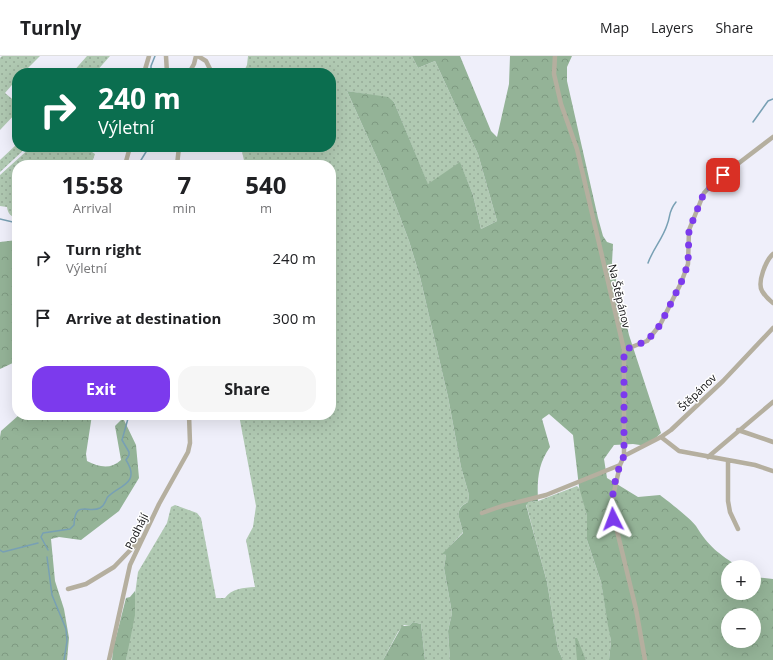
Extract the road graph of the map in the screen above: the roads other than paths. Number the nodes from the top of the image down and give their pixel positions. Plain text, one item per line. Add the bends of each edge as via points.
1 (149, 56) edge
2 (166, 56) edge
3 (197, 56) edge
4 (555, 56) edge
5 (145, 68) edge
6 (167, 68) edge
7 (191, 68) edge
8 (210, 68) edge
9 (773, 137) edge
10 (773, 254) edge
11 (773, 303) edge
12 (773, 328) edge
13 (624, 350) junction
14 (773, 402) edge
15 (189, 420) edge
16 (738, 430) junction
17 (661, 437) junction
18 (773, 442) edge
19 (624, 456) junction
20 (708, 457) junction
21 (728, 460) junction
22 (620, 465) junction
23 (773, 470) edge
24 (482, 514) dead end
25 (738, 529) dead end
26 (141, 539) junction
27 (68, 589) dead end
28 (109, 660) edge
29 (645, 660) edge

1 - 5 street
2 - 6 street
3 - 7 street
3 - 8 street via 206,61
4 - 13 street, Na Štěpánov via 554,74 559,97 577,149
9 - 13 street via 714,182 704,193 689,230 688,264 681,283 654,333 647,341
10 - 11 street via 768,260 760,283 762,291
12 - 17 street, Štěpánov via 722,381
13 - 19 street, Na Štěpánov
14 - 16 street
15 - 26 street, Podhájí via 188,452
16 - 18 street
16 - 20 street
17 - 19 street, Štěpánov
17 - 20 street via 679,451
19 - 22 street, Na Štěpánov
20 - 21 street
21 - 23 street
21 - 25 street via 728,501
22 - 24 street via 546,495
22 - 29 street, Na Štěpánov via 611,506
26 - 27 street via 114,567 86,584
26 - 28 street, Podhájí via 130,565

